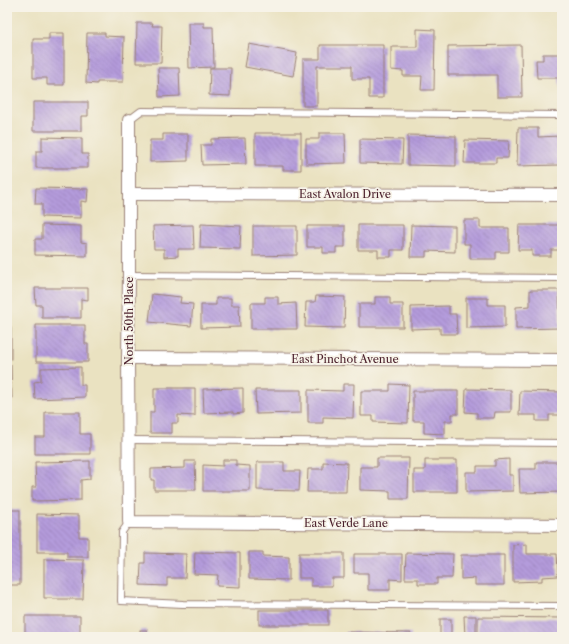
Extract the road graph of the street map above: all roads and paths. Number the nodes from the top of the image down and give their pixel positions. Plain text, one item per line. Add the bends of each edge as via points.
1 (562, 115) edge
2 (128, 120) joint
3 (129, 194) junction
4 (562, 195) edge
5 (129, 275) junction
6 (562, 278) edge
7 (128, 358) junction
8 (562, 360) edge
9 (129, 440) junction
10 (562, 443) edge
11 (130, 522) junction
12 (562, 525) edge
13 (562, 606) edge

1 - 2 lane via 141,111
2 - 3 street, North 50th Place
3 - 4 street, East Avalon Drive
3 - 5 street, North 50th Place
5 - 6 lane
5 - 7 street, North 50th Place
7 - 8 street, East Pinchot Avenue
7 - 9 street, North 50th Place
9 - 10 lane
9 - 11 street, North 50th Place
11 - 12 street, East Verde Lane
11 - 13 lane via 122,532 121,601 184,604

